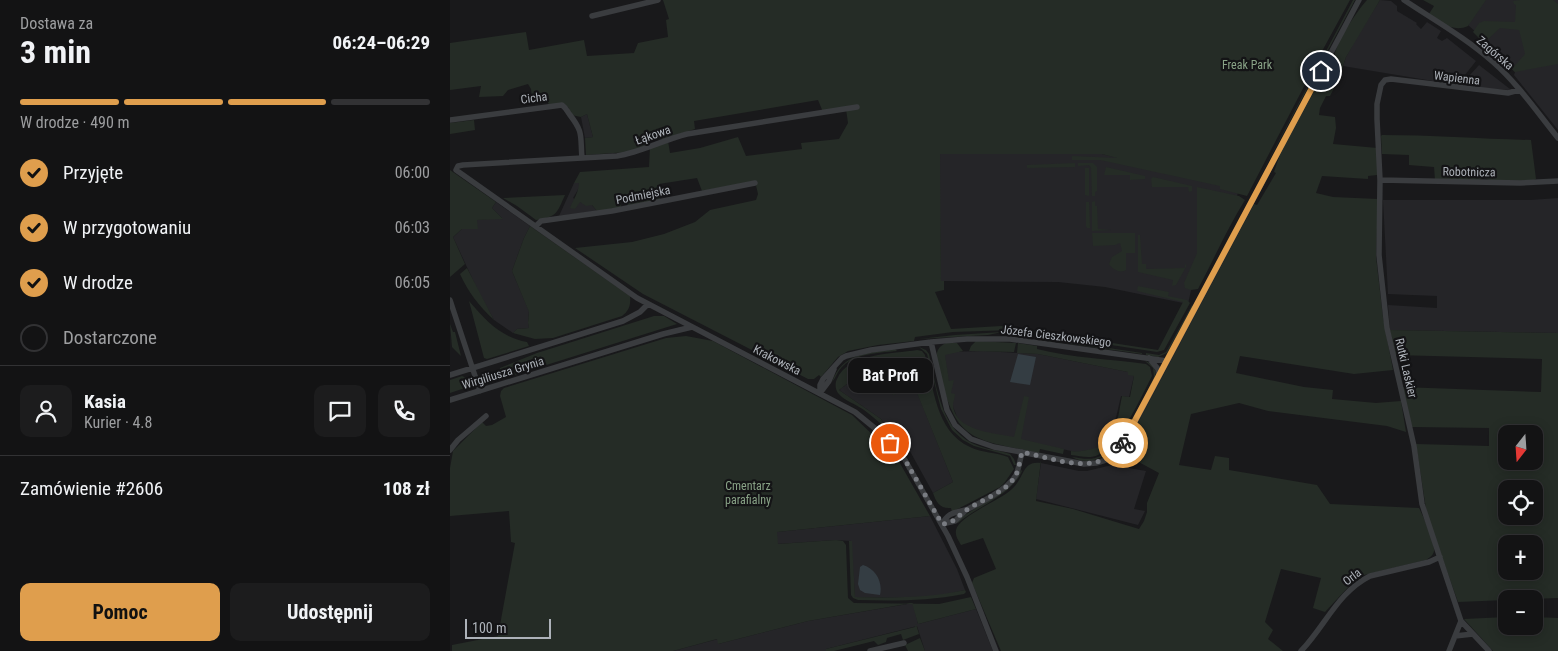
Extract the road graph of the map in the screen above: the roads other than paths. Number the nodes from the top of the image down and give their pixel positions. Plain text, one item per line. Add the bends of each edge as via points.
1 (658, 0) edge
2 (1359, 0) edge
3 (1404, 0) edge
4 (592, 16) dead end
5 (1391, 79) joint
6 (1519, 90) junction
7 (857, 107) dead end
8 (450, 120) edge
9 (1558, 138) edge
10 (582, 158) junction
11 (456, 170) joint
12 (1380, 180) junction
13 (1558, 181) edge
14 (755, 183) dead end
15 (536, 226) junction
16 (450, 300) edge
17 (648, 304) junction
18 (692, 327) junction
19 (930, 342) junction
20 (1150, 358) junction
21 (1167, 361) junction
22 (472, 368) junction
23 (450, 375) edge
24 (1159, 377) junction
25 (480, 390) junction
26 (820, 393) junction
27 (450, 400) edge
28 (486, 416) dead end
29 (450, 450) edge
30 (1022, 452) junction
31 (942, 524) junction
32 (1440, 557) junction
33 (1461, 621) junction
34 (1473, 634) junction
35 (1455, 636) junction
36 (904, 643) dead end
37 (870, 651) edge
38 (996, 651) edge
39 (1301, 651) edge
40 (1449, 651) edge
41 (1489, 651) edge

1 - 4 street
2 - 21 street
3 - 6 street, Zagórska via 1485,55
5 - 6 street, Wapienna via 1508,93
5 - 12 street, Rutki Laskier via 1381,85 1377,104
6 - 9 street, Zagórska
7 - 10 street, Łąkowa via 703,131 626,154
8 - 10 street, Cicha via 562,105 580,128
10 - 11 street, Łąkowa via 463,165
11 - 15 street, Krakowska
12 - 13 street, Robotnicza
12 - 32 street, Rutki Laskier via 1379,255 1387,328 1414,446 1422,504
14 - 15 street, Podmiejska via 612,212 541,221
15 - 17 street, Krakowska
16 - 22 street, Wirgiliusza Grynia
17 - 18 street, Krakowska
17 - 22 street, Wirgiliusza Grynia via 629,319
18 - 25 street, Wirgiliusza Grynia
18 - 26 street, Krakowska
19 - 20 street, Józefa Cieszkowskiego via 1010,339
19 - 26 street, Józefa Cieszkowskiego via 860,352 842,358 823,379
19 - 30 street via 946,410 955,425 977,442
20 - 21 street, Józefa Cieszkowskiego
20 - 24 street via 1158,369
21 - 24 street
22 - 23 street, Wirgiliusza Grynia
22 - 25 street
24 - 30 street via 1122,446 1106,460 1084,464
25 - 27 street, Wirgiliusza Grynia
26 - 31 street, Krakowska via 855,412 882,434 905,460
28 - 29 street
30 - 31 street via 1015,476 1008,485 966,510 951,513
31 - 38 street, Krakowska
32 - 33 street, Rutki Laskier
32 - 39 street, Orla via 1362,580 1338,602
33 - 34 street, Rutki Laskier
33 - 35 street
34 - 35 street
34 - 41 street, Rutki Laskier
35 - 40 street
36 - 37 street

